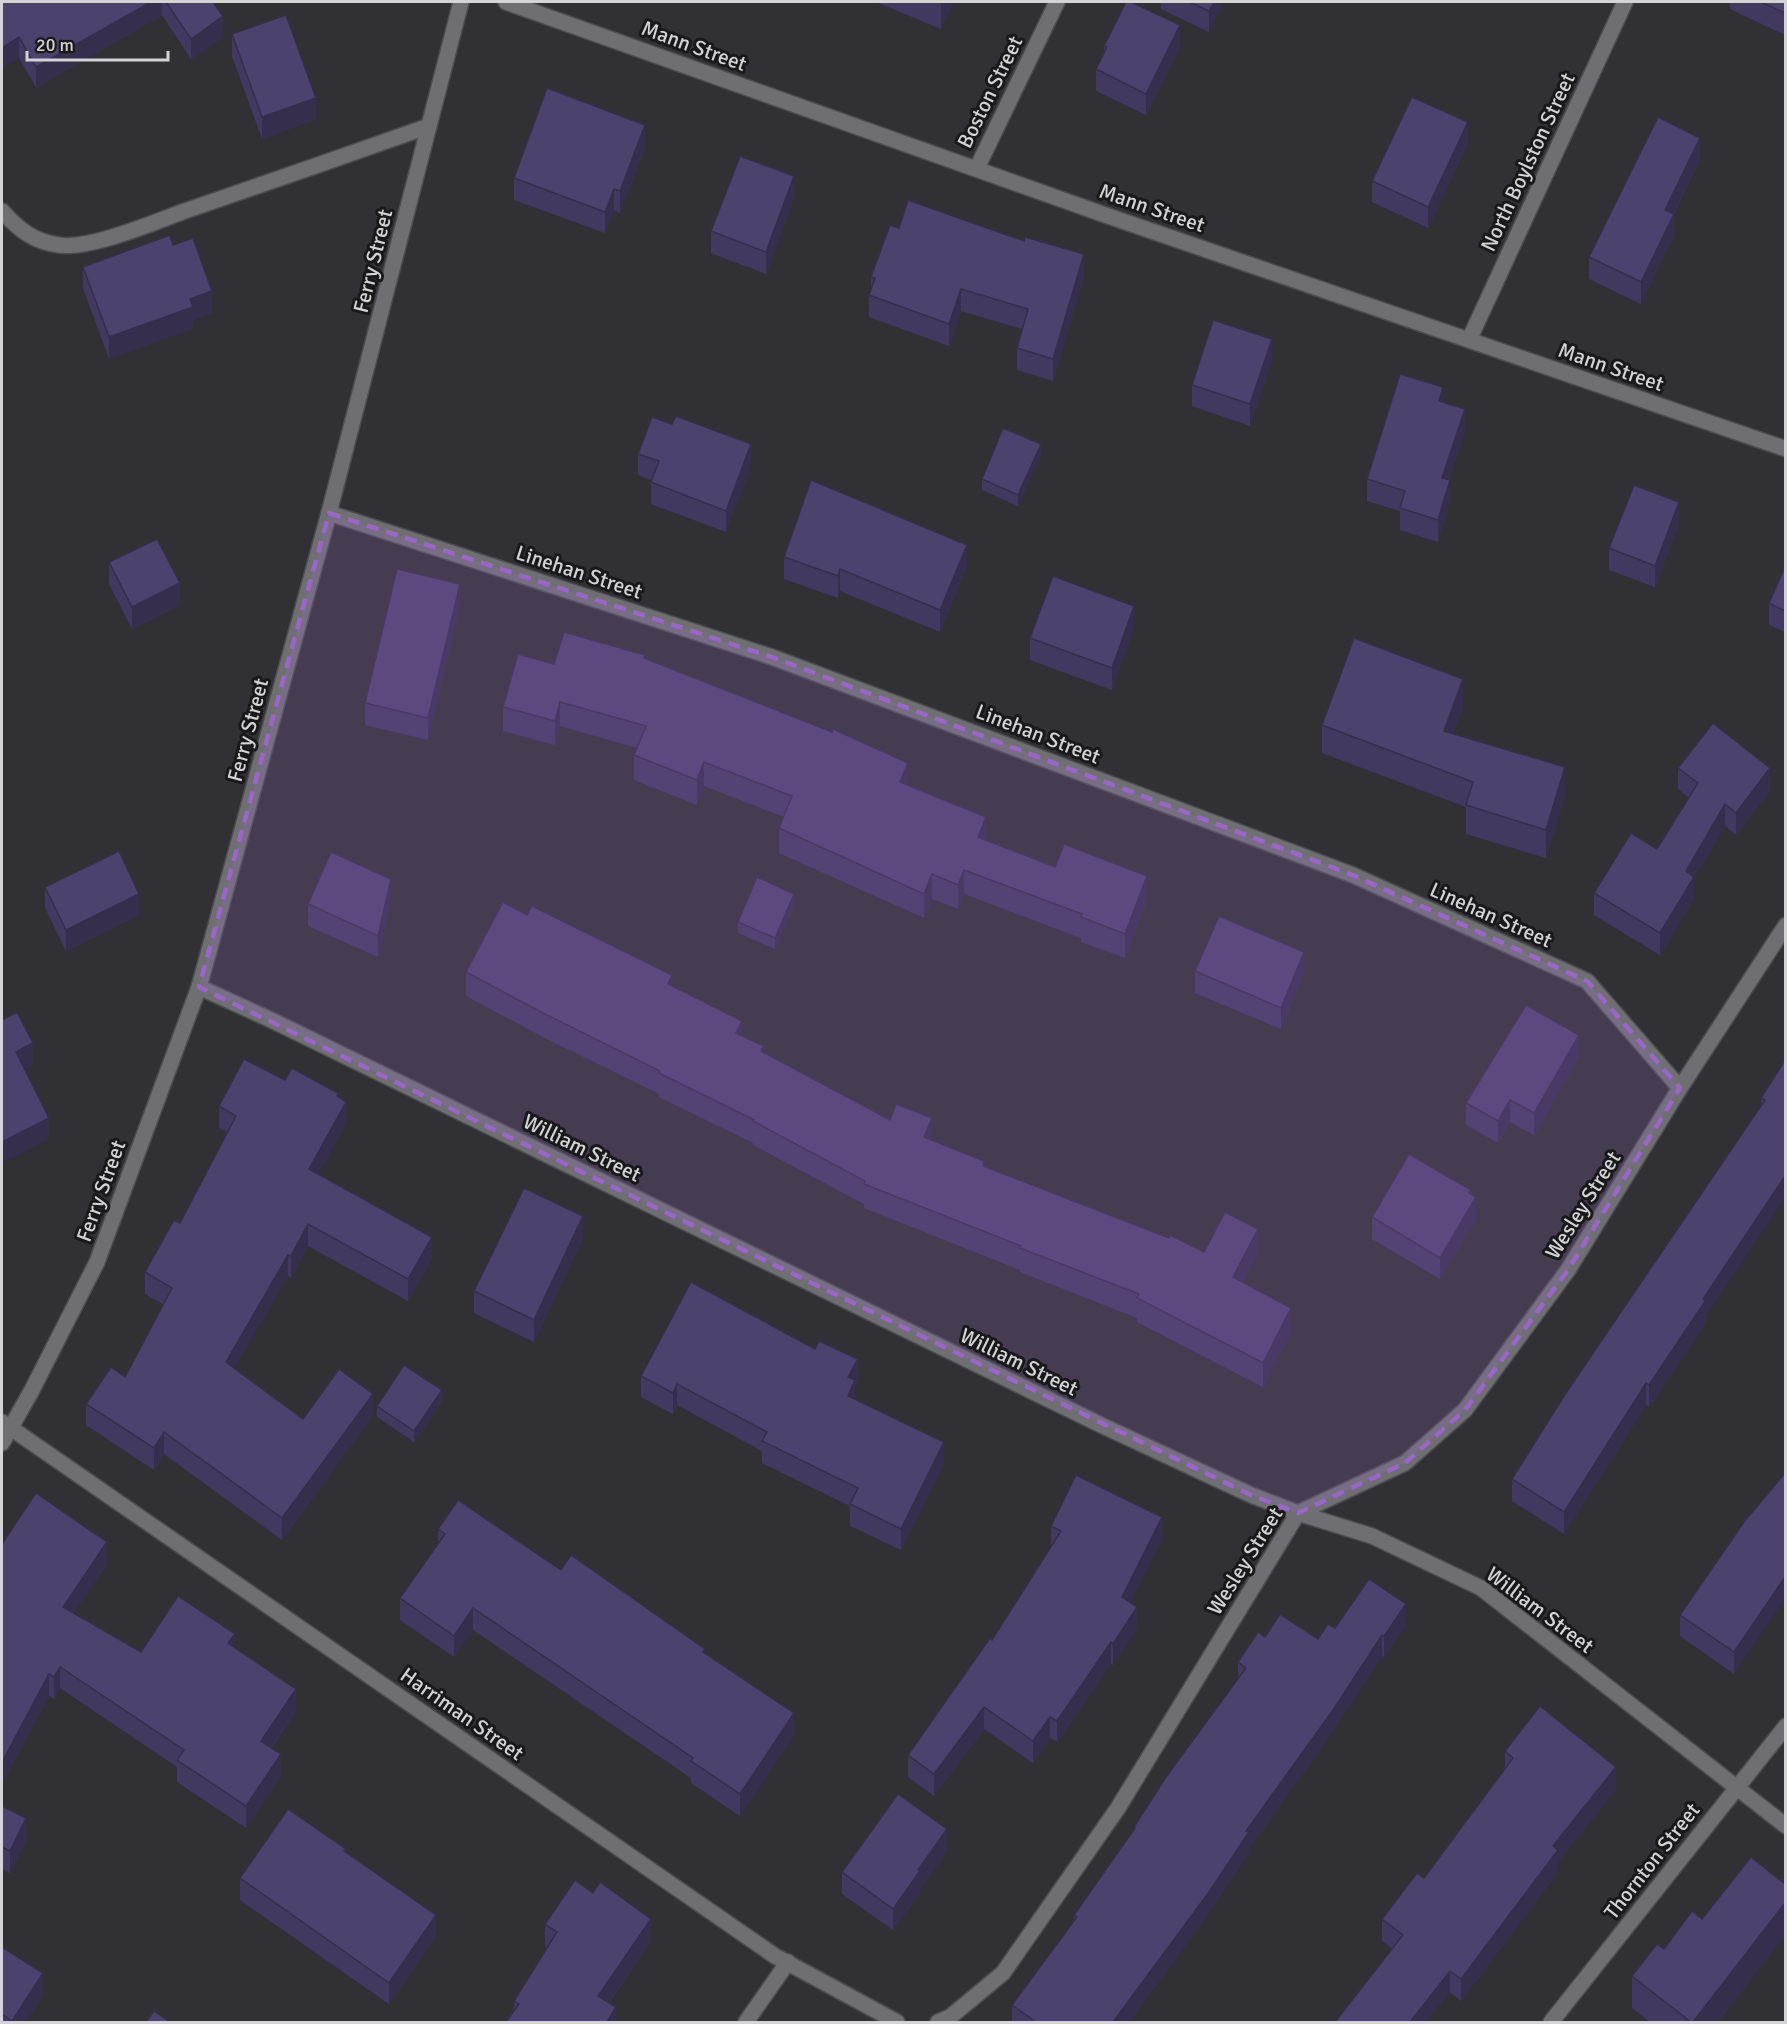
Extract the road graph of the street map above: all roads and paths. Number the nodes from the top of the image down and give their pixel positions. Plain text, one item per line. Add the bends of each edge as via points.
1 (461, 2) edge
2 (506, 2) edge
3 (1057, 2) edge
4 (1625, 2) edge
5 (429, 126) junction
6 (977, 168) junction
7 (2, 211) edge
8 (1469, 340) junction
9 (1785, 449) edge
10 (329, 513) junction
11 (1785, 925) edge
12 (199, 987) junction
13 (1680, 1088) junction
14 (6, 1425) edge
15 (2, 1443) edge
16 (1298, 1513) junction
17 (1785, 1726) edge
18 (1736, 1788) junction
19 (1785, 1826) edge
20 (788, 1962) junction
21 (746, 2022) edge
22 (897, 2022) edge
23 (939, 2022) edge
24 (1551, 2022) edge

1 - 5 street, Ferry Street
2 - 6 street, Mann Street
3 - 6 street, Boston Street
4 - 8 street, North Boylston Street
5 - 7 street via 84,244 59,246 30,237
5 - 10 street, Ferry Street
6 - 8 street, Mann Street
8 - 9 street, Mann Street
10 - 12 street, Ferry Street
10 - 13 street, Linehan Street via 772,657 1353,875 1587,981
11 - 13 street, Wesley Street
12 - 14 street, Ferry Street via 97,1262 32,1390
12 - 16 street, William Street via 1103,1426
13 - 16 street, Wesley Street via 1568,1270 1465,1410 1405,1463
14 - 15 street, Ferry Street
14 - 20 street, Harriman Street
16 - 18 street, William Street via 1372,1536 1481,1588
16 - 23 street, Wesley Street via 1118,1808 1003,1973
17 - 18 street, Thornton Street
18 - 19 street, William Street
18 - 24 street, Thornton Street
20 - 21 street
20 - 22 street, Harriman Street

